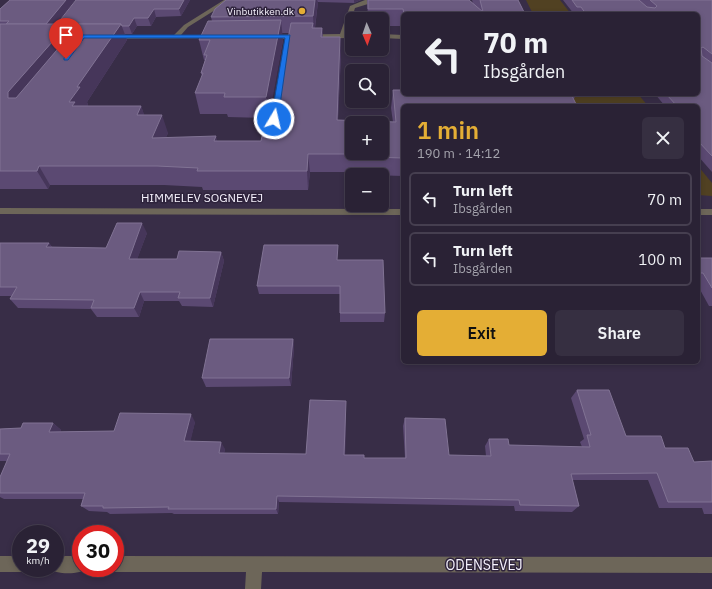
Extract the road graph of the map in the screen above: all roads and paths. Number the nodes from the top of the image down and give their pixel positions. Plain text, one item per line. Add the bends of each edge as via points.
1 (228, 0) edge
2 (378, 0) edge
3 (343, 36) joint
4 (389, 36) edge
5 (401, 36) edge
6 (106, 37) edge
7 (176, 37) junction
8 (222, 37) edge
9 (259, 37) edge
10 (0, 211) edge
11 (401, 212) edge
12 (700, 212) edge
13 (712, 212) edge
14 (0, 564) edge
15 (12, 564) edge
16 (124, 564) edge
17 (255, 565) junction
18 (712, 565) edge
19 (253, 589) edge

1 - 7 street via 186,26
2 - 3 street via 352,7
3 - 9 street via 288,40
4 - 5 street
6 - 7 street
7 - 8 street
10 - 11 street, HIMMELEV SOGNEVEJ
12 - 13 street
14 - 15 street
16 - 17 street, ODENSEVEJ
17 - 18 street, ODENSEVEJ
17 - 19 street

